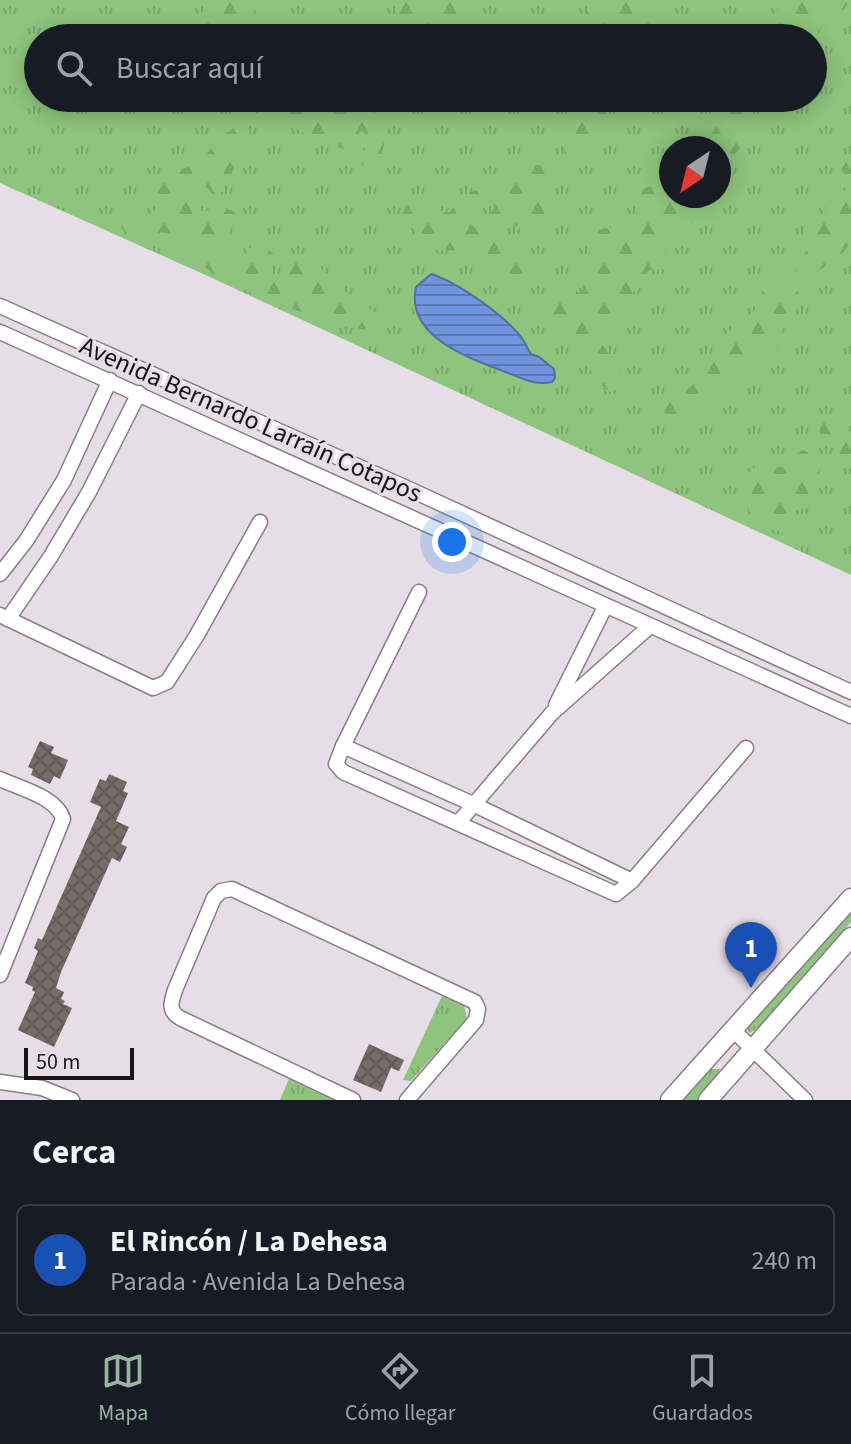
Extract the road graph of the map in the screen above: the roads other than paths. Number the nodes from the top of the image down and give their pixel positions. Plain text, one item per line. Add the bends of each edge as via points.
1 (0, 306) edge
2 (0, 332) edge
3 (110, 380) junction
4 (139, 393) junction
5 (411, 490) junction
6 (400, 513) junction
7 (260, 522) dead end
8 (0, 574) edge
9 (419, 592) dead end
10 (605, 607) junction
11 (4, 617) edge
12 (649, 627) junction
13 (758, 649) junction
14 (747, 671) junction
15 (807, 672) junction
16 (851, 692) edge
17 (796, 693) junction
18 (552, 713) junction
19 (851, 716) edge
20 (343, 746) junction
21 (746, 748) dead end
22 (0, 779) edge
23 (473, 804) junction
24 (458, 823) junction
25 (632, 881) junction
26 (851, 898) edge
27 (0, 926) edge
28 (15, 932) junction
29 (851, 937) edge
30 (0, 975) edge
31 (732, 1029) junction
32 (753, 1049) junction
33 (0, 1082) edge
34 (72, 1100) edge
35 (353, 1100) edge
36 (407, 1100) edge
37 (670, 1100) edge
38 (708, 1100) edge
39 (805, 1100) edge

1 - 5 street, Avenida Bernardo Larraín Cotapos
2 - 3 street, Avenida Bernardo Larraín Cotapos
3 - 4 street, Avenida Bernardo Larraín Cotapos
3 - 8 street via 64,480
4 - 6 street, Avenida Bernardo Larraín Cotapos
4 - 11 street via 51,556
5 - 6 street
5 - 13 street, Avenida Bernardo Larraín Cotapos
6 - 10 street, Avenida Bernardo Larraín Cotapos
7 - 11 street via 197,635 158,688
9 - 20 street
10 - 12 street, Avenida Bernardo Larraín Cotapos
10 - 18 street
12 - 14 street, Avenida Bernardo Larraín Cotapos
12 - 18 street
13 - 14 street
13 - 15 street, Avenida Bernardo Larraín Cotapos
14 - 17 street, Avenida Bernardo Larraín Cotapos
15 - 16 street, Avenida Bernardo Larraín Cotapos
15 - 17 street
17 - 19 street, Avenida Bernardo Larraín Cotapos
18 - 23 street
20 - 23 street
20 - 24 street via 336,764 340,770
21 - 25 street
22 - 28 street via 52,803 63,819
23 - 24 street
23 - 25 street
24 - 25 street via 612,894
26 - 31 street
27 - 28 street
28 - 30 street
29 - 32 street
31 - 32 street
31 - 37 street
32 - 38 street
32 - 39 street
33 - 34 street via 42,1088
35 - 36 street via 173,1012 175,990 221,891 232,889 475,1002 476,1020

